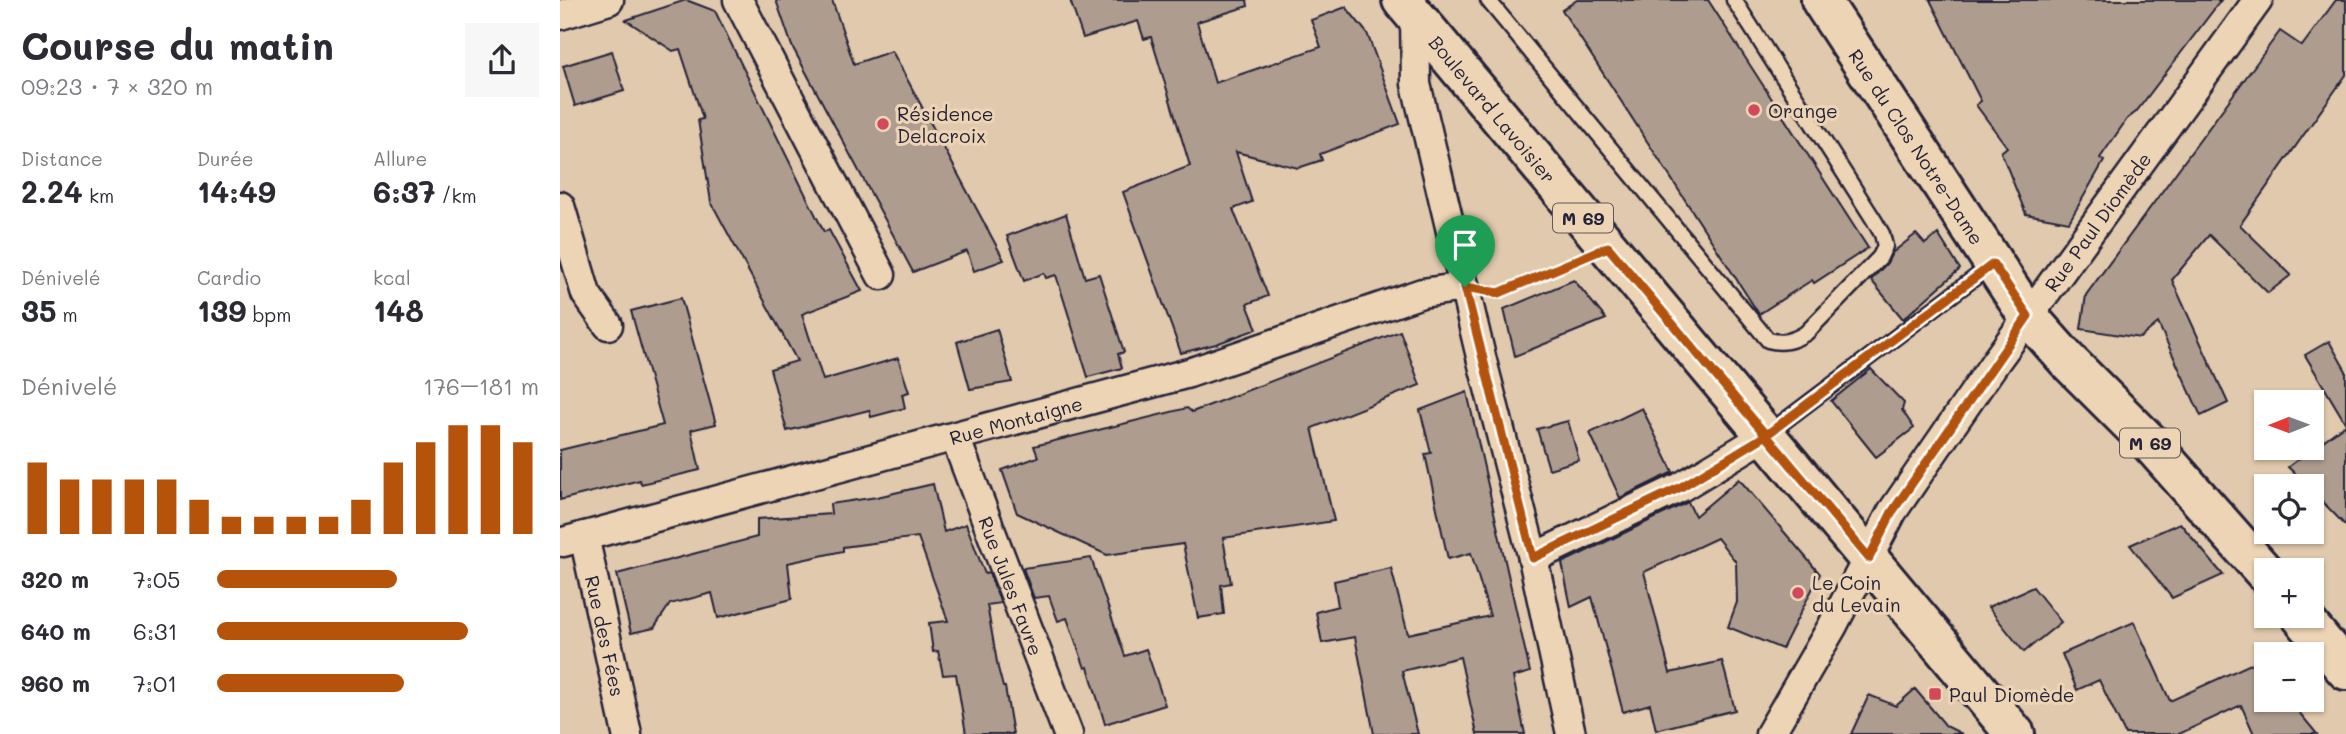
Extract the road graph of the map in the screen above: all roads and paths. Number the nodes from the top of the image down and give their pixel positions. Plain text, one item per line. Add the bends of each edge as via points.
1 (608, 0) edge
2 (738, 0) edge
3 (1488, 0) edge
4 (1734, 0) edge
5 (1821, 0) edge
6 (2258, 0) edge
7 (1408, 8) edge
8 (560, 15) edge
9 (560, 206) edge
10 (1608, 247) junction
11 (1993, 264) junction
12 (881, 275) dead end
13 (1465, 287) junction
14 (2028, 316) junction
15 (608, 325) dead end
16 (1765, 436) junction
17 (955, 437) junction
18 (573, 539) joint
19 (1533, 558) junction
20 (1869, 558) junction
21 (2254, 560) edge
22 (2311, 628) edge
23 (2346, 670) edge
24 (627, 734) edge
25 (1068, 734) edge
26 (1571, 734) edge
27 (1770, 734) edge
28 (2015, 734) edge

1 - 8 street
2 - 12 street
3 - 4 lane via 1768,340 1793,341 1880,257 1885,246 1874,220
5 - 11 main road, Rue du Clos Notre-Dame / M 69
6 - 14 street, Rue Paul Diomède
7 - 10 main road, Boulevard Lavoisier / M 69
7 - 13 street via 1416,84
9 - 15 street via 586,294
10 - 13 path via 1499,293
10 - 16 main road, Boulevard Lavoisier / M 69
11 - 14 main road, Rue du Clos Notre-Dame / M 69
11 - 16 lane
13 - 17 street, Rue Montaigne via 1422,293 1189,373
13 - 19 street
14 - 20 street, Rue Paul Diomède via 1892,512
14 - 21 main road, Rue du Clos Notre-Dame / M 69
16 - 19 street via 1681,487
16 - 20 main road, Boulevard Lavoisier / M 69
17 - 18 street, Rue Montaigne
17 - 25 street, Rue Jules Favre
18 - 24 street, Rue des Fées
19 - 26 street
20 - 27 street, Rue Paul Diomède
20 - 28 main road, Boulevard Lavoisier / M 69
22 - 23 main road

